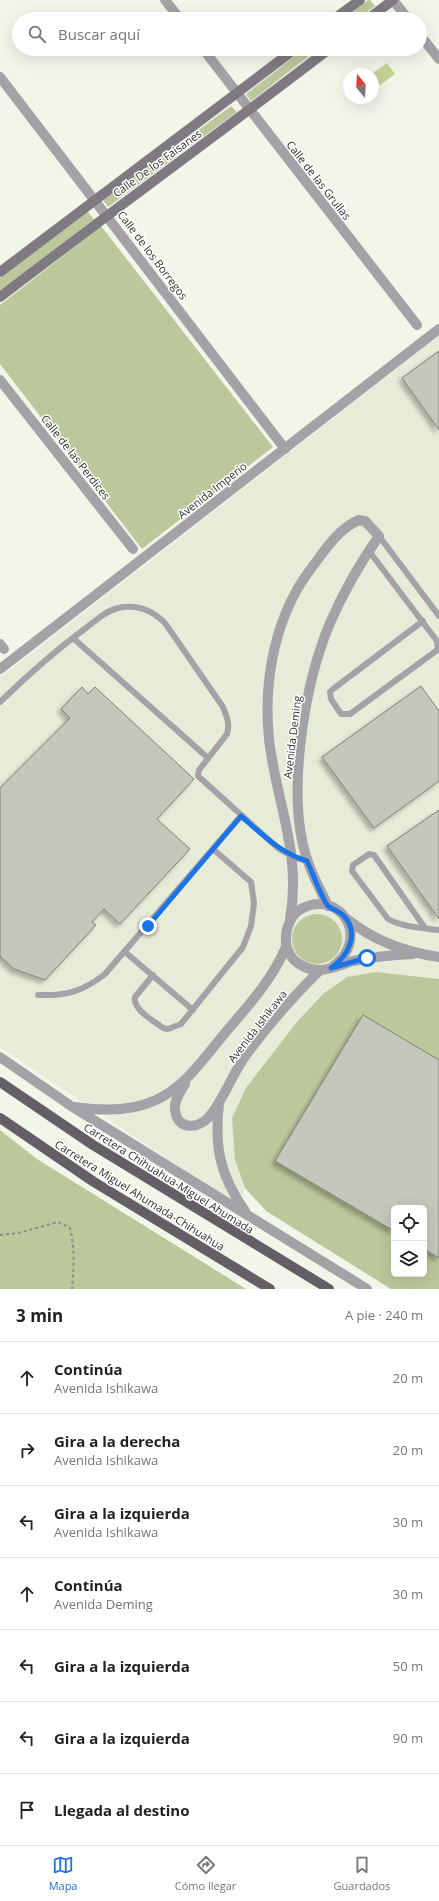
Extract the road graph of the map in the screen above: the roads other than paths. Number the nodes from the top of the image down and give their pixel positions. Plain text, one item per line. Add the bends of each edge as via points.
1 (165, 0) edge
2 (360, 0) edge
3 (393, 0) edge
4 (174, 12) edge
5 (344, 12) edge
6 (377, 12) edge
7 (402, 12) edge
8 (427, 44) edge
9 (208, 56) edge
10 (286, 56) edge
11 (320, 56) edge
12 (439, 59) edge
13 (0, 76) edge
14 (237, 93) junction
15 (250, 110) junction
16 (95, 199) junction
17 (107, 214) junction
18 (0, 272) edge
19 (0, 297) edge
20 (417, 325) dead end
21 (439, 329) edge
22 (0, 380) edge
23 (285, 449) junction
24 (380, 536) junction
25 (133, 549) dead end
26 (369, 551) junction
27 (439, 616) edge
28 (423, 622) junction
29 (73, 638) junction
30 (0, 669) edge
31 (0, 702) edge
32 (208, 758) junction
33 (241, 816) junction
34 (213, 849) junction
35 (293, 857) junction
36 (307, 861) junction
37 (328, 906) junction
38 (345, 917) junction
39 (290, 919) junction
40 (425, 928) junction
41 (439, 930) edge
42 (286, 947) junction
43 (125, 952) junction
44 (413, 954) junction
45 (439, 957) edge
46 (331, 968) junction
47 (320, 970) junction
48 (152, 975) junction
49 (38, 995) dead end
50 (193, 1010) junction
51 (0, 1057) edge
52 (189, 1077) junction
53 (0, 1082) edge
54 (220, 1102) junction
55 (71, 1106) junction
56 (0, 1118) edge
57 (249, 1216) junction
58 (270, 1289) edge
59 (329, 1289) edge
60 (367, 1289) edge

1 - 4 street
2 - 5 street
3 - 6 street
3 - 7 street
8 - 12 street
9 - 14 street, Calle de las Grullas
10 - 14 street, Calle De los Faisanes
11 - 15 street, Calle De los Faisanes
13 - 16 street, Calle de los Borregos
14 - 15 street, Calle de las Grullas
14 - 16 street, Calle De los Faisanes
15 - 17 street, Calle De los Faisanes
15 - 20 street, Calle de las Grullas
16 - 17 street, Calle de los Borregos
16 - 18 street, Calle De los Faisanes
17 - 19 street, Calle De los Faisanes
17 - 23 street, Calle de los Borregos
21 - 23 street, Avenida Imperio
22 - 25 street, Calle de las Perdices
23 - 30 street, Avenida Imperio
24 - 26 street, Avenida Deming
24 - 27 lane
24 - 35 street, Avenida Deming via 365,521 359,520 345,528 329,545 306,574 286,610 273,653 267,700 269,739
26 - 28 lane
26 - 36 street, Avenida Deming via 346,589 330,624 316,662 305,710 298,790
28 - 28 lane via 330,692 331,699 341,714 350,714 436,651 439,644
29 - 31 lane
29 - 32 lane
29 - 32 lane via 103,615 117,608 131,606 156,613 223,707 228,718 227,734
32 - 33 lane via 199,770 198,776
33 - 34 lane
33 - 35 lane via 279,849
34 - 43 lane
34 - 50 lane via 251,882 254,903 251,926 243,948
35 - 36 lane
35 - 39 street, Avenida Deming via 294,899
36 - 37 street, Avenida Deming
37 - 38 street via 338,910
37 - 39 street via 307,906
38 - 44 street via 375,939
38 - 46 street via 350,928 351,940 348,951 341,961
39 - 42 street, Avenida Ishikawa
40 - 40 lane via 394,923 388,919 352,871 353,865 369,854 374,855
40 - 41 lane
42 - 47 street via 291,957 299,964 309,969
42 - 52 street, Avenida Ishikawa via 263,988
43 - 48 lane
43 - 49 lane via 91,986 56,996
44 - 45 street
44 - 46 street via 367,958
46 - 47 street
47 - 54 street, Avenida Ishikawa via 245,1057
48 - 50 lane
48 - 50 lane via 135,996 134,1001 162,1028 168,1029 181,1024
51 - 55 street
52 - 54 street via 174,1108 180,1122 187,1126 201,1124
52 - 55 street via 155,1101 135,1107 112,1110
53 - 59 main road, Carretera Chihuahua-Miguel Ahumada via 93,1145
54 - 57 street via 216,1129 218,1155 234,1195
55 - 57 street
56 - 58 main road, Carretera Miguel Ahumada-Chihuahua via 94,1182
57 - 60 street

